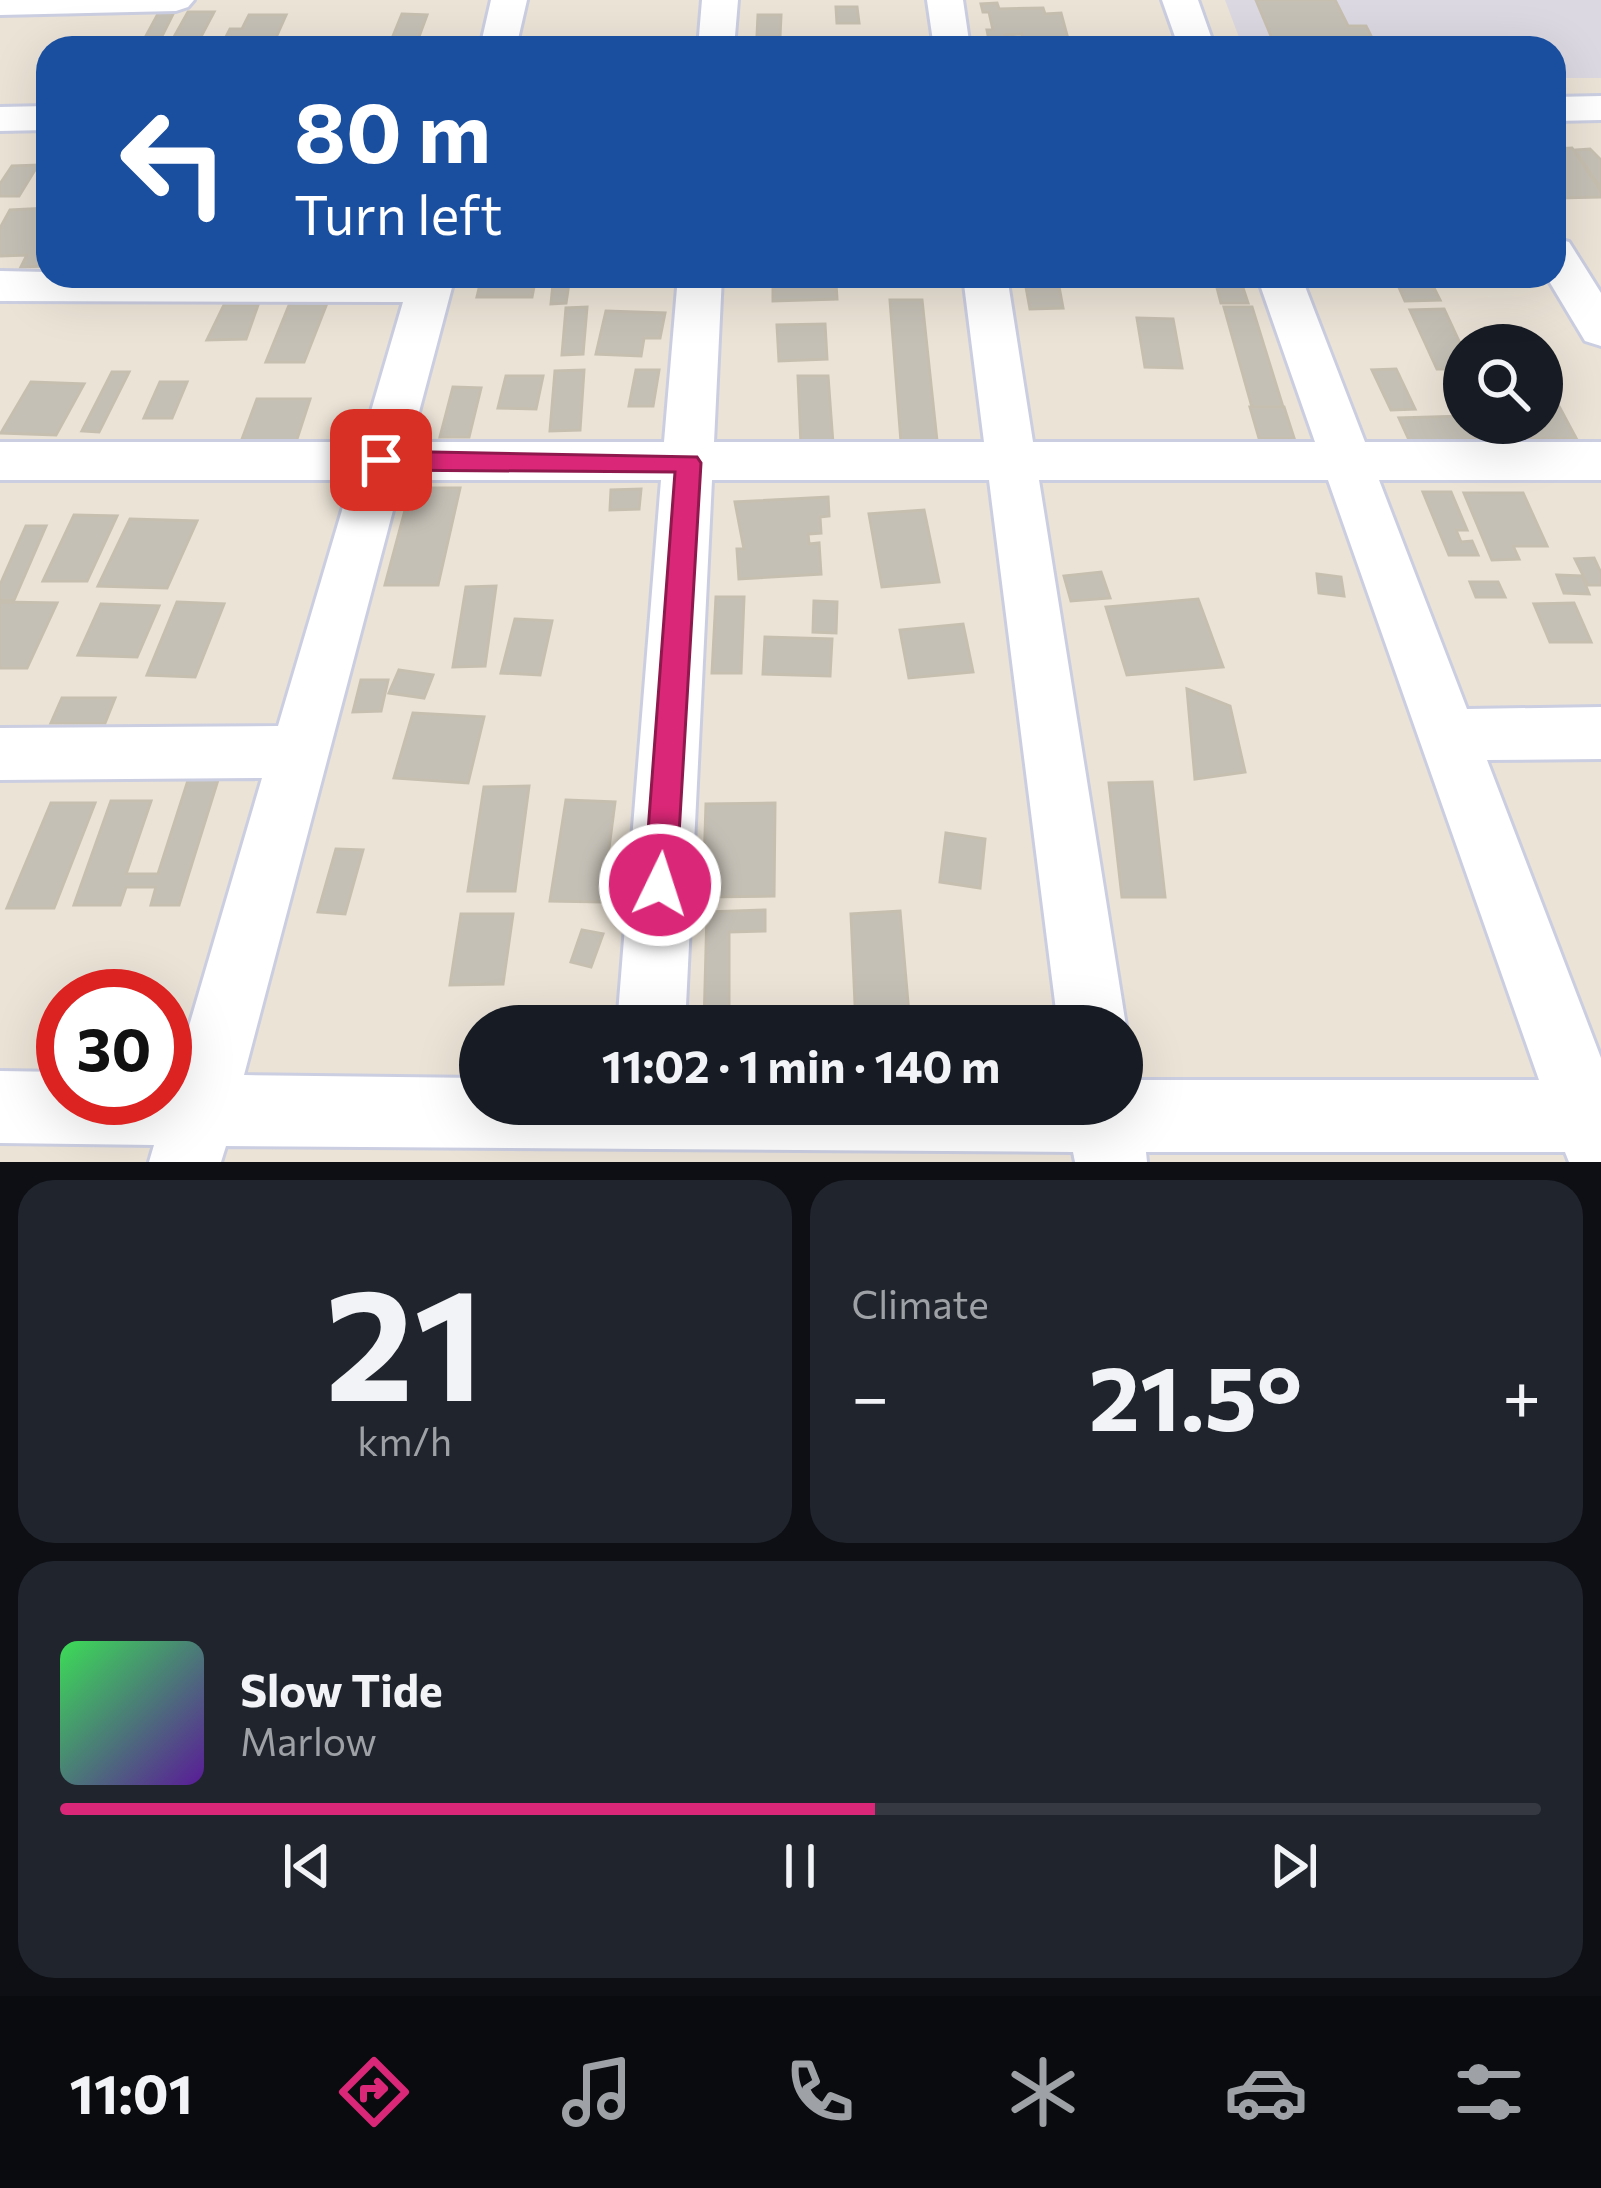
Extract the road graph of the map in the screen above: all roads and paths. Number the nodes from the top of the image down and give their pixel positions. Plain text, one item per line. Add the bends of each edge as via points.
1 (176, 0) edge
2 (508, 0) edge
3 (720, 0) edge
4 (945, 0) edge
5 (1180, 0) edge
6 (0, 4) edge
7 (500, 36) edge
8 (717, 36) edge
9 (950, 36) edge
10 (1193, 36) edge
11 (1601, 108) edge
12 (1566, 109) edge
13 (0, 118) edge
14 (36, 118) edge
15 (1566, 272) edge
16 (0, 286) edge
17 (36, 286) edge
18 (429, 288) edge
19 (699, 288) edge
20 (987, 288) edge
21 (1283, 288) edge
22 (1601, 330) edge
23 (381, 460) junction
24 (1011, 460) junction
25 (0, 461) edge
26 (1347, 461) junction
27 (1601, 461) edge
28 (688, 463) junction
29 (1601, 733) edge
30 (1448, 735) junction
31 (298, 752) junction
32 (0, 754) edge
33 (652, 1005) edge
34 (1088, 1005) edge
35 (0, 1107) edge
36 (1106, 1126) edge
37 (644, 1127) edge
38 (1597, 1128) edge
39 (192, 1135) edge

1 - 6 street
2 - 7 street
3 - 8 street
4 - 9 street
5 - 10 street
11 - 12 street
13 - 14 street
15 - 22 street
16 - 17 street
18 - 23 street
19 - 28 street
20 - 24 street
21 - 26 street
23 - 25 street
23 - 28 street
23 - 31 street
24 - 26 street
24 - 28 street
24 - 34 street
26 - 27 street
26 - 30 street
28 - 33 street
29 - 30 street
30 - 38 street
31 - 32 street
31 - 39 street
35 - 39 street
36 - 37 street
36 - 38 street
37 - 39 street

